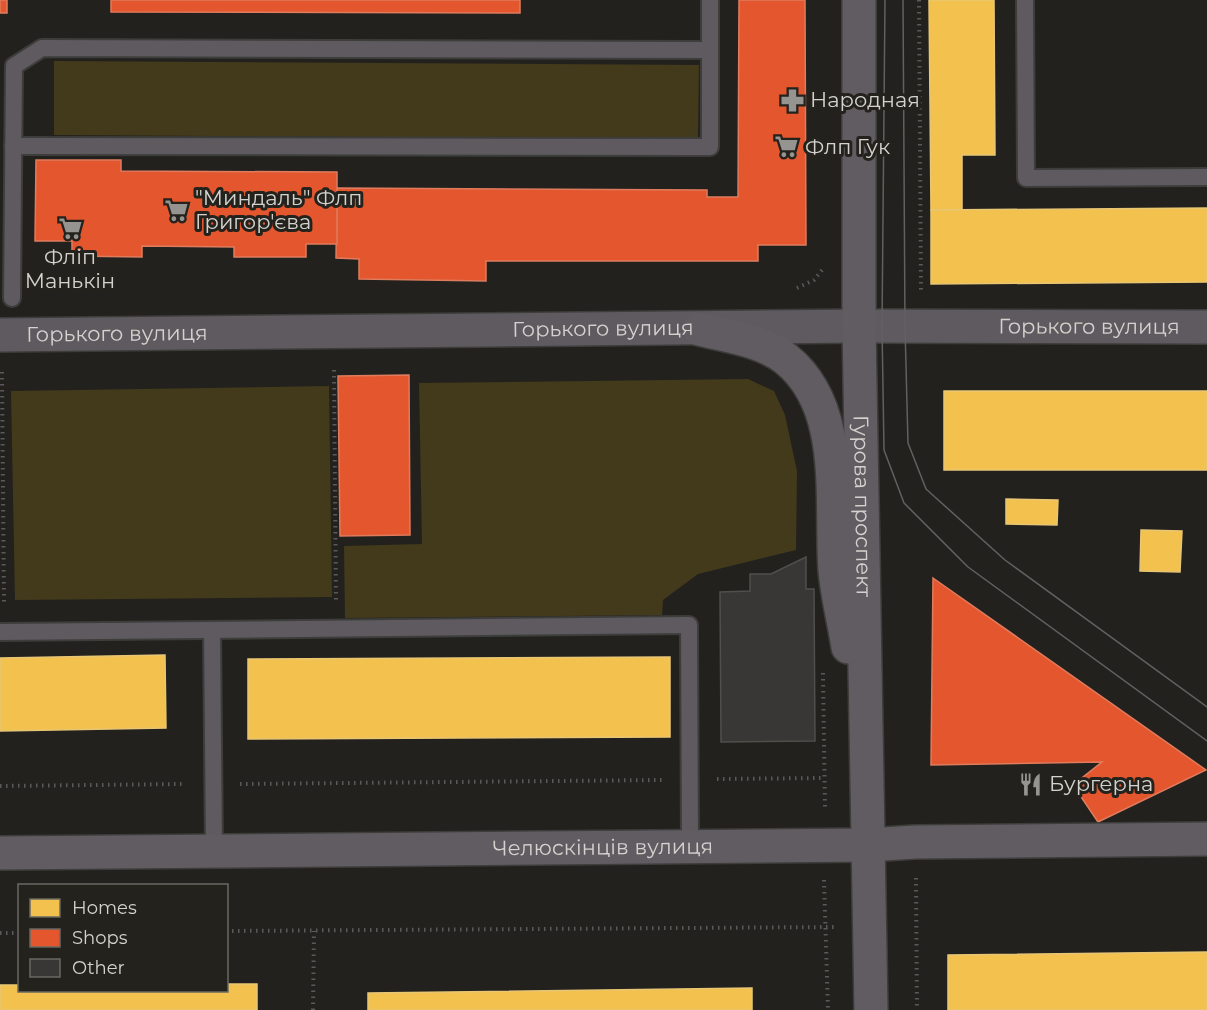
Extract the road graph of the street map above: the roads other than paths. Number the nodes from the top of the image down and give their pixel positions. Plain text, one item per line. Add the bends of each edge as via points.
1 (710, 0) edge
2 (859, 0) edge
3 (1025, 0) edge
4 (710, 50) junction
5 (13, 146) junction
6 (1207, 177) edge
7 (12, 298) dead end
8 (859, 326) junction
9 (1207, 327) edge
10 (699, 328) junction
11 (0, 334) edge
12 (212, 630) junction
13 (2, 632) edge
14 (866, 749) junction
15 (1207, 839) edge
16 (868, 845) junction
17 (690, 846) junction
18 (213, 851) junction
19 (0, 853) edge
20 (871, 1010) edge

1 - 4 lane
2 - 8 main road, Гурова проспект
3 - 6 lane via 1026,178
4 - 5 lane via 42,48 14,66
4 - 5 lane via 710,147
5 - 7 lane
8 - 9 street, Горького вулиця
8 - 10 street, Горького вулиця
8 - 14 main road, Гурова проспект
10 - 11 street, Горького вулиця
10 - 14 main road via 761,345 784,357 804,375 821,405 830,438 836,572
12 - 13 lane
12 - 17 lane via 688,625
12 - 18 lane
14 - 16 main road, Гурова проспект
15 - 16 main road, Челюскінців вулиця
16 - 17 main road, Челюскінців вулиця
16 - 20 main road, Гурова проспект
17 - 18 main road, Челюскінців вулиця
18 - 19 main road, Челюскінців вулиця

